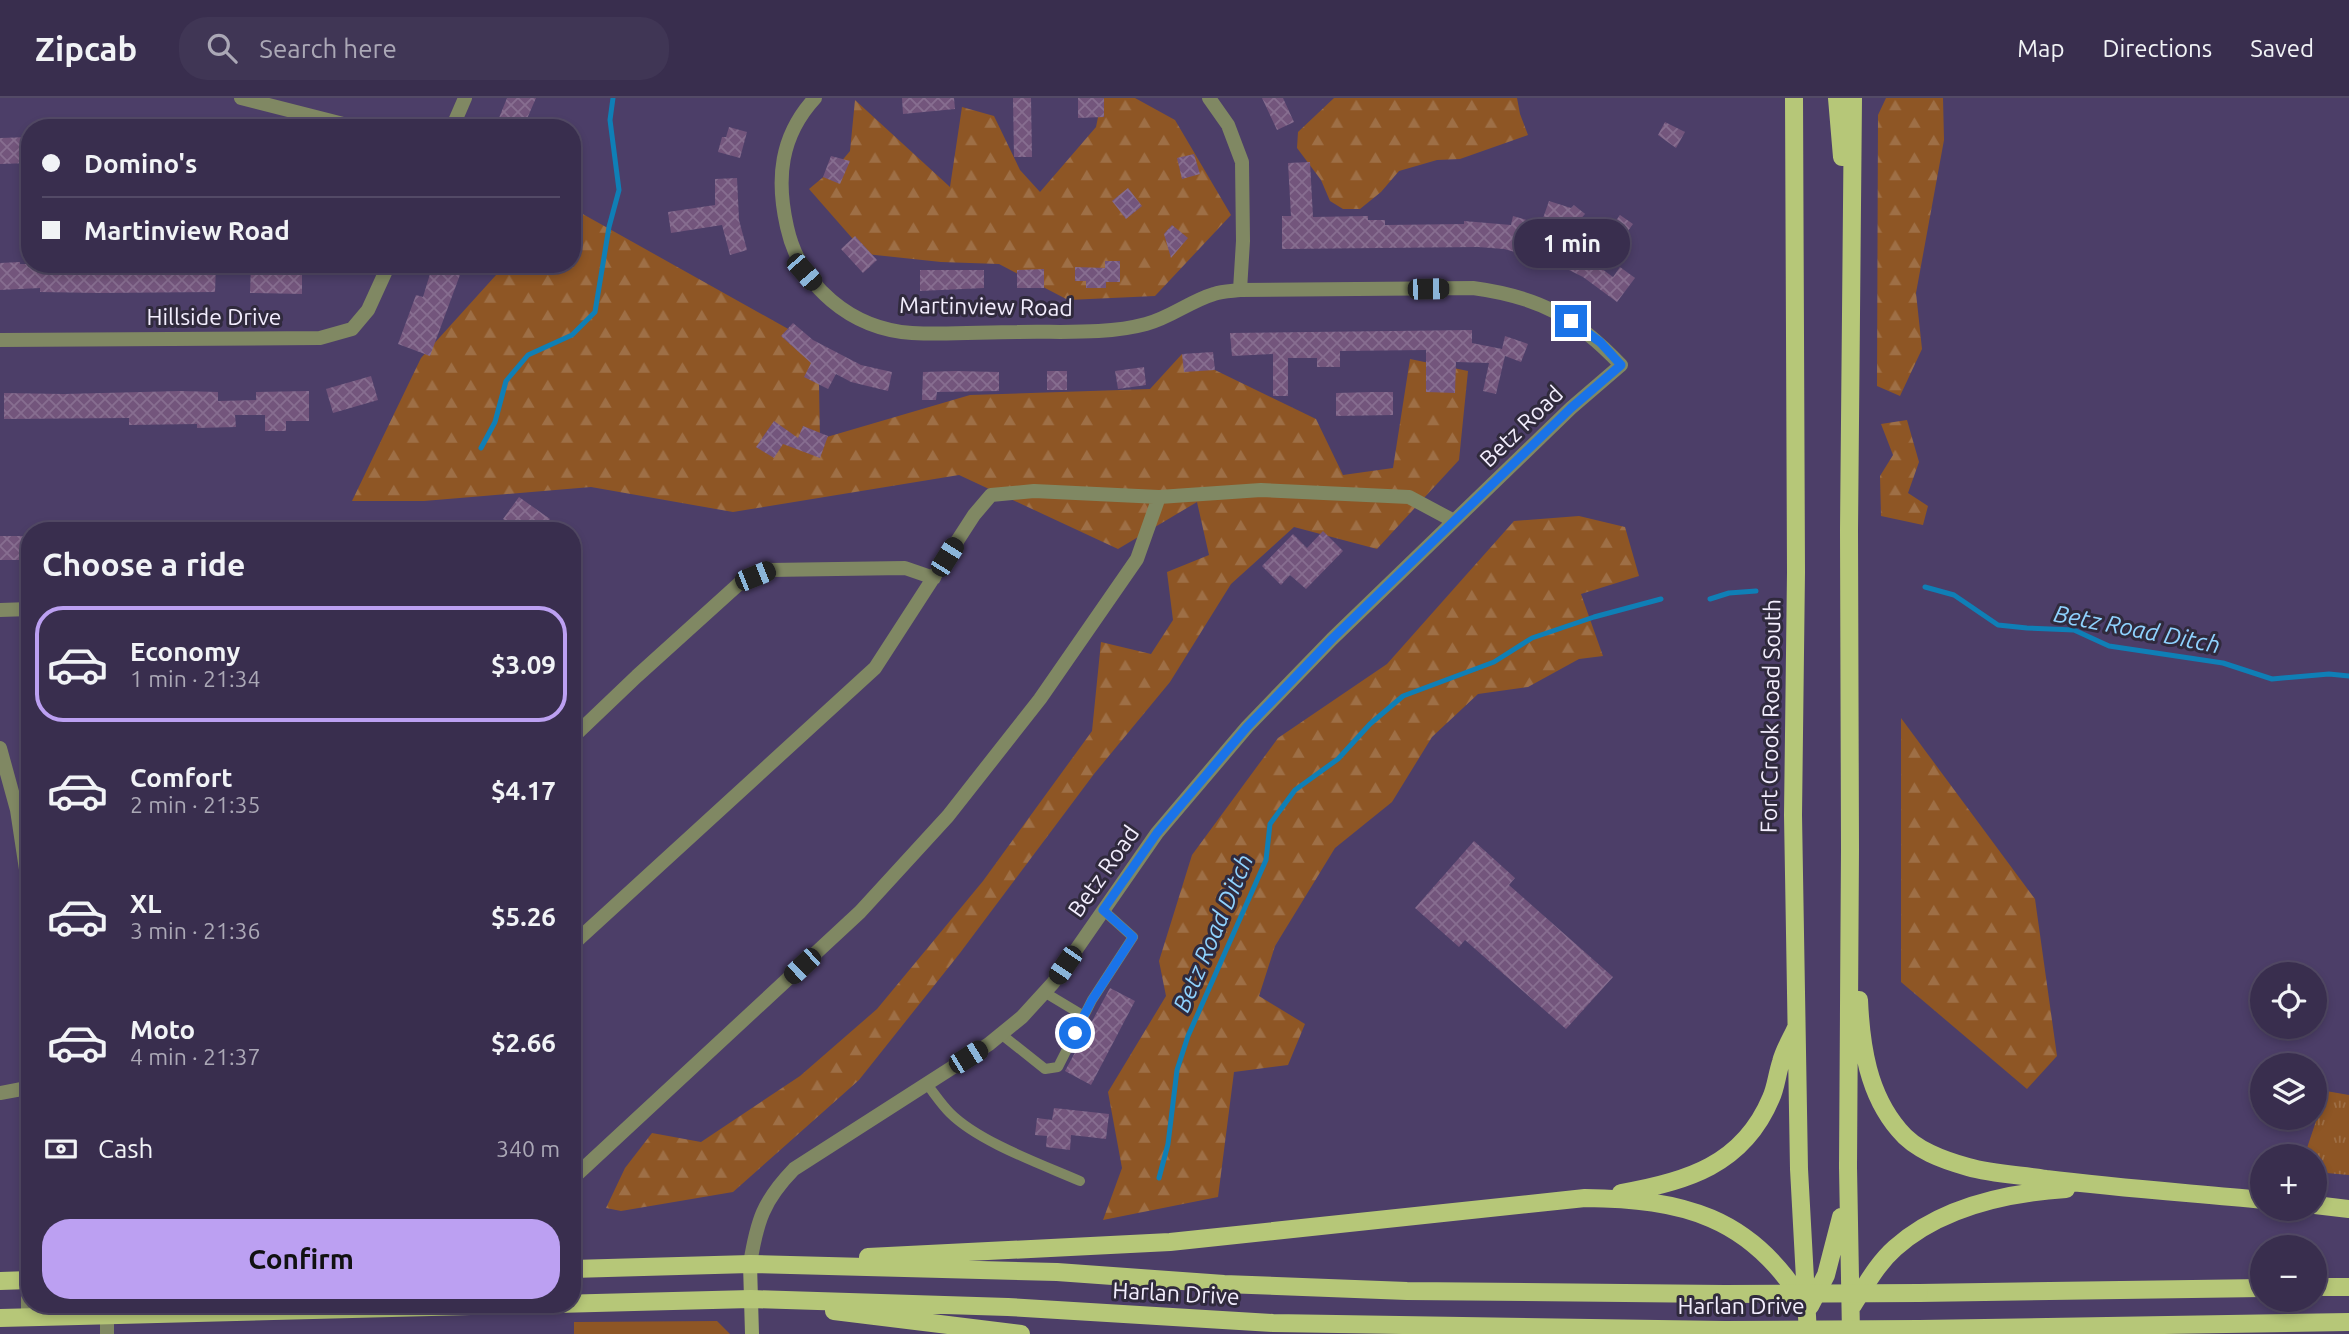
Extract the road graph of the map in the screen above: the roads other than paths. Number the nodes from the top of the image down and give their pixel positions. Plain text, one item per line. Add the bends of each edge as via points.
1 (241, 98) edge
2 (465, 98) edge
3 (815, 98) edge
4 (1209, 98) edge
5 (1794, 98) edge
6 (1836, 98) edge
7 (1853, 98) edge
8 (324, 119) edge
9 (457, 119) edge
10 (1850, 244) junction
11 (385, 273) edge
12 (1240, 290) junction
13 (0, 340) edge
14 (1621, 365) joint
15 (1159, 497) junction
16 (1454, 522) junction
17 (934, 578) junction
18 (21, 609) edge
19 (0, 610) edge
20 (581, 729) edge
21 (0, 748) edge
22 (21, 836) edge
23 (1850, 849) junction
24 (1103, 910) junction
25 (581, 937) edge
26 (1044, 992) junction
27 (1084, 1016) junction
28 (1798, 1021) junction
29 (1001, 1034) junction
30 (926, 1083) junction
31 (21, 1089) edge
32 (0, 1093) edge
33 (1848, 1167) junction
34 (581, 1171) edge
35 (1080, 1181) dead end
36 (2101, 1186) junction
37 (1586, 1198) junction
38 (2250, 1199) edge
39 (2327, 1206) edge
40 (2349, 1209) edge
41 (1801, 1213) junction
42 (750, 1264) junction
43 (581, 1269) edge
44 (1826, 1276) junction
45 (21, 1280) edge
46 (0, 1281) edge
47 (2327, 1287) edge
48 (2349, 1287) edge
49 (2250, 1288) edge
50 (751, 1299) junction
51 (581, 1302) edge
52 (1849, 1310) junction
53 (1808, 1311) junction
54 (28, 1313) edge
55 (73, 1313) edge
56 (107, 1313) edge
57 (28, 1317) junction
58 (0, 1318) edge
59 (2349, 1322) edge
60 (107, 1334) edge
61 (752, 1334) edge
62 (1020, 1334) edge
63 (1795, 1334) edge
64 (1808, 1334) edge
65 (1822, 1334) edge
66 (1837, 1334) edge
67 (1851, 1334) edge
68 (1865, 1334) edge

1 - 8 street
2 - 9 street
3 - 12 street, Martinview Road via 796,124 782,163 780,198 791,244 804,272 829,301 874,324 910,333 1109,330 1148,324 1214,293
4 - 12 street via 1228,125 1242,162
5 - 28 main road, Fort Crook Road South via 1793,815
6 - 10 main road
7 - 10 main road
10 - 23 main road
11 - 13 street, Hillside Drive via 368,310 352,329 320,338
12 - 14 street, Martinview Road via 1474,288 1510,293 1559,313 1585,330
14 - 16 street, Betz Road
15 - 16 street via 1261,490 1409,497
15 - 17 street via 1034,491 991,495
15 - 34 street via 1137,559 1040,699 948,816 860,912
16 - 24 street, Betz Road via 1247,727 1157,833
17 - 20 street via 905,568 769,570 741,582
17 - 25 street via 875,668
18 - 19 street
21 - 22 street
23 - 33 main road
23 - 36 main road via 1861,1040 1874,1086 1899,1131 1919,1147 1970,1168
24 - 26 street, Betz Road
24 - 27 lane via 1133,937
26 - 27 lane
26 - 29 street, Betz Road
27 - 29 lane via 1058,1067 1045,1069
28 - 37 main road via 1771,1098 1738,1147 1716,1164 1681,1180
28 - 41 main road, Fort Crook Road South
29 - 30 street, Betz Road
30 - 35 lane via 951,1114 977,1132
30 - 42 street, Betz Road via 794,1169 775,1188 758,1223
31 - 32 street
33 - 44 main road via 1839,1230
33 - 52 main road
36 - 38 main road
36 - 52 main road via 2007,1197 1941,1217 1894,1249
37 - 42 main road via 1170,1242
37 - 53 main road via 1665,1204 1721,1222 1772,1261
39 - 40 main road
41 - 44 main road
41 - 53 main road, Fort Crook Road South
42 - 43 main road, Harlan Drive
42 - 49 main road, Harlan Drive, bridge via 1057,1272 1407,1291 1725,1294
42 - 50 street, Betz Road
44 - 52 main road
44 - 53 main road
45 - 46 main road
47 - 48 main road
50 - 51 main road, Harlan Drive
50 - 59 main road, Harlan Drive, bridge via 1008,1307 1273,1323 1726,1330
50 - 61 street, Betz Road
50 - 62 main road
52 - 66 main road
52 - 67 main road
52 - 68 main road
53 - 63 main road
53 - 64 main road, Fort Crook Road South
53 - 65 main road
54 - 57 street
55 - 57 main road, Harlan Drive
56 - 60 street
57 - 58 main road, Harlan Drive

